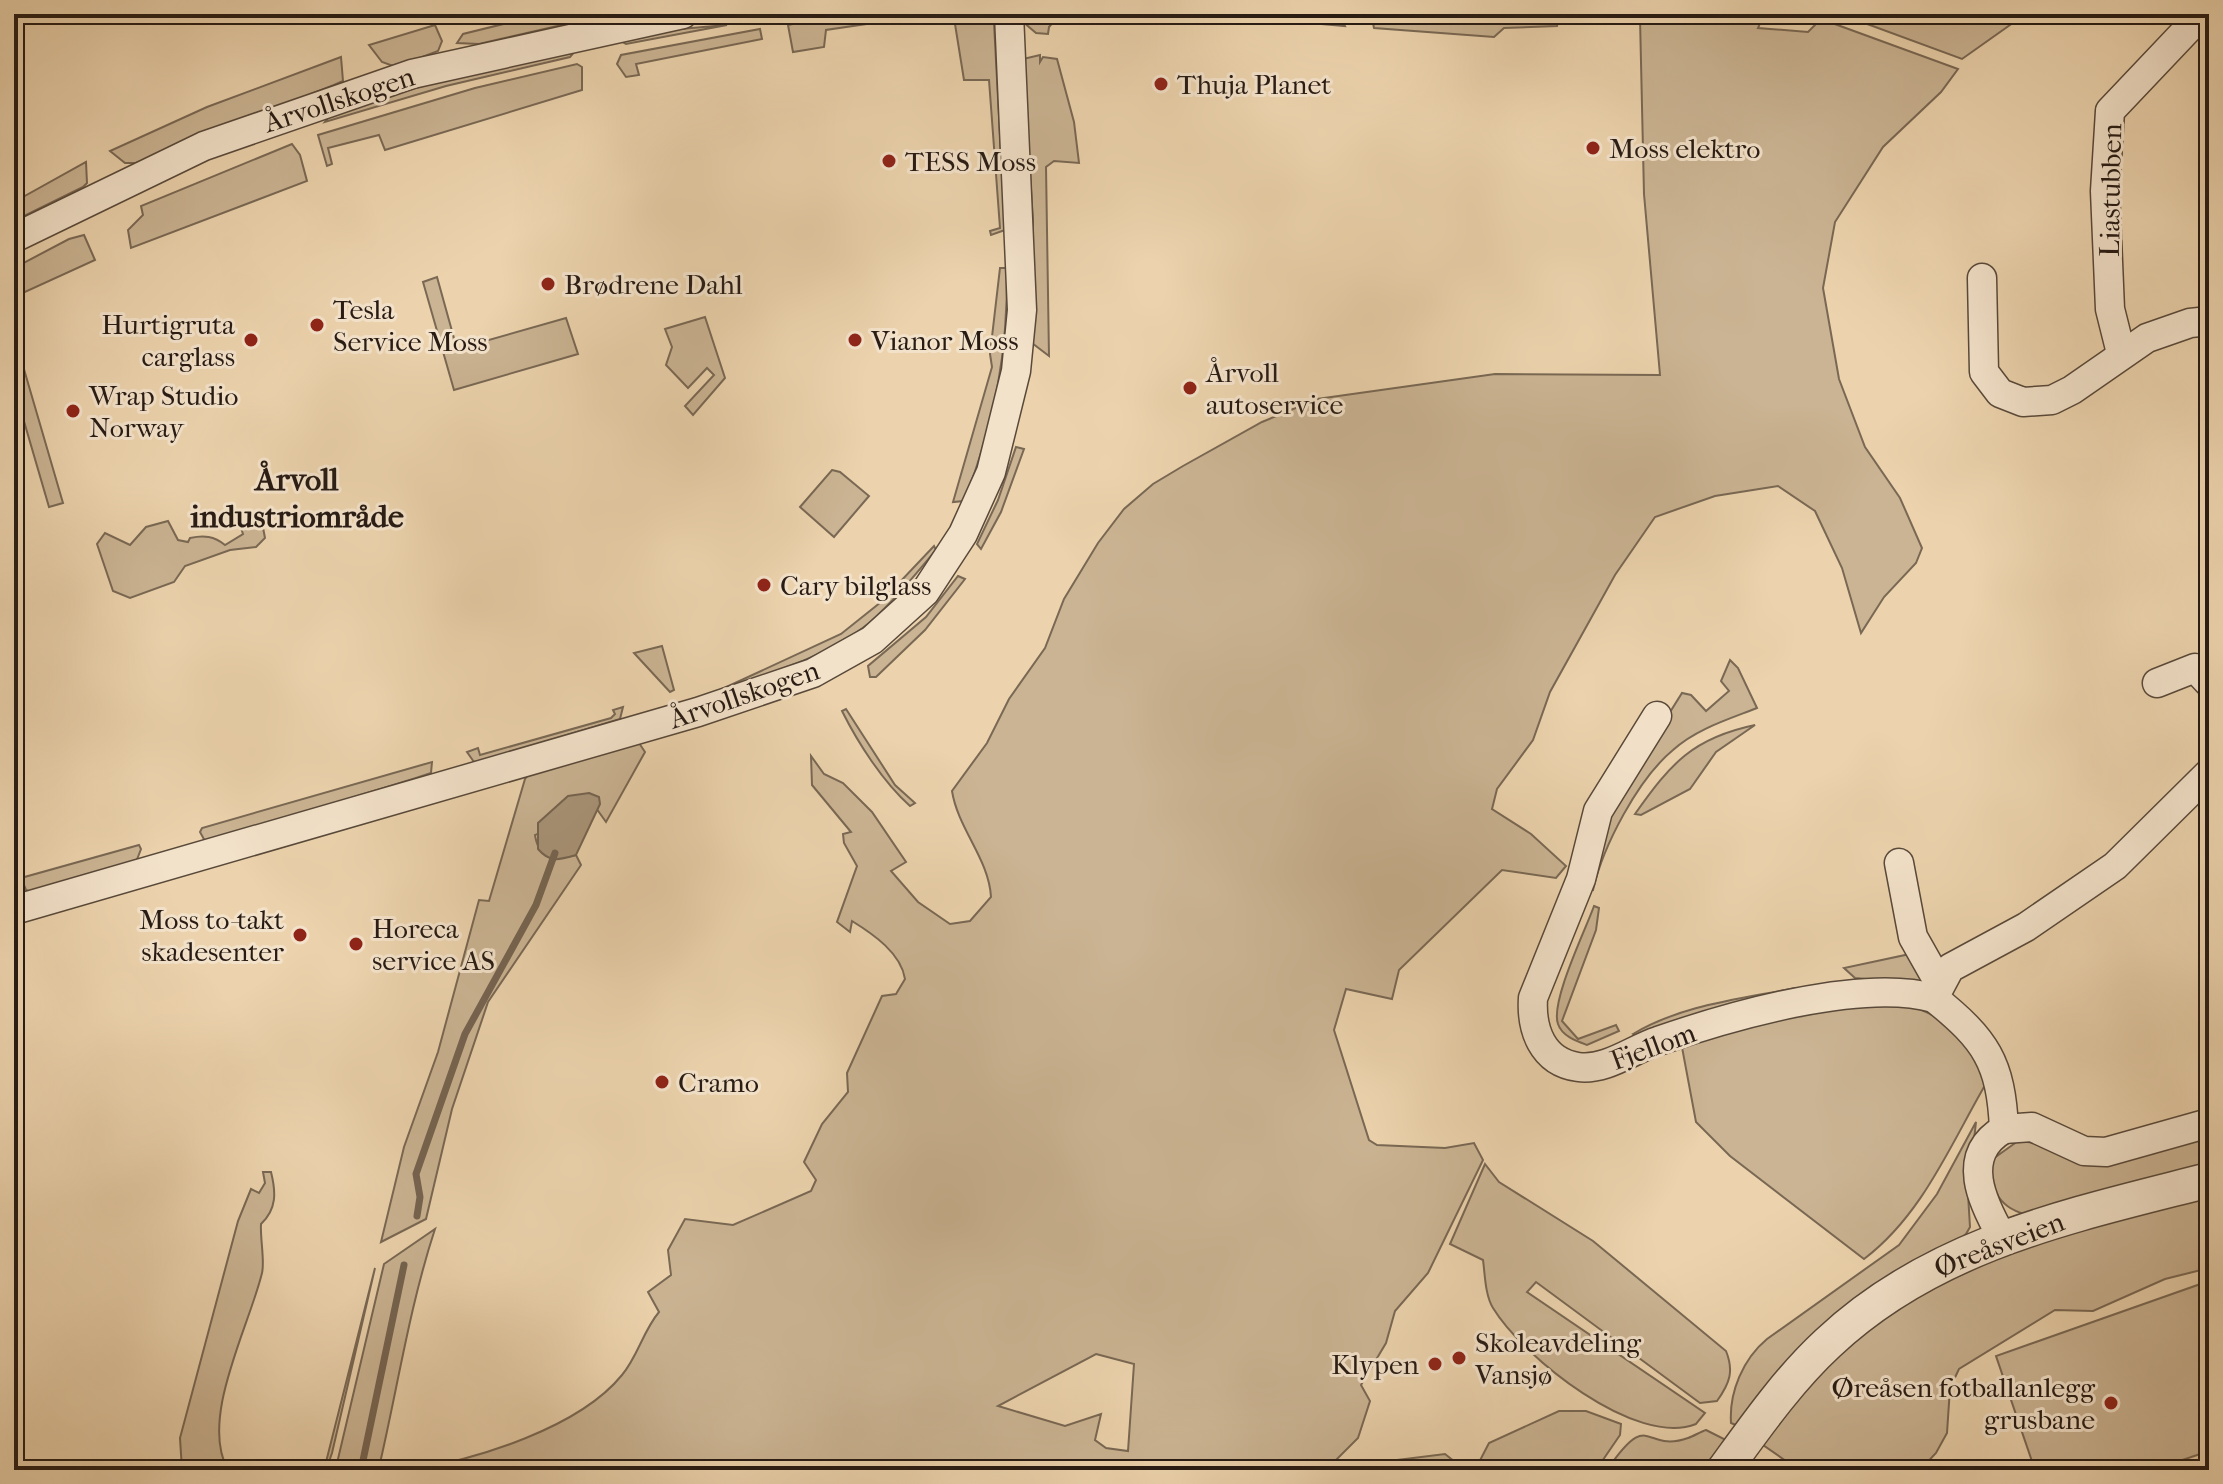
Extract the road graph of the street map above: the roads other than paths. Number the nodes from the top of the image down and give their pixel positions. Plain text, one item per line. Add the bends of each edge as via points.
1 (683, 14) edge
2 (1009, 14) edge
3 (2202, 14) edge
4 (14, 238) edge
5 (1982, 278) dead end
6 (2209, 321) edge
7 (2121, 353) junction
8 (2157, 683) dead end
9 (2209, 683) edge
10 (1657, 716) dead end
11 (2209, 773) edge
12 (1899, 863) dead end
13 (14, 910) edge
14 (1936, 991) junction
15 (2209, 1123) edge
16 (2004, 1129) junction
17 (2209, 1180) edge
18 (2002, 1237) junction
19 (1724, 1470) edge

1 - 4 street, Årvollskogen via 412,74 204,146
2 - 13 street, Årvollskogen via 1022,310 1016,371 991,472 963,534 925,592 872,640 813,673 686,715
3 - 7 street, Liastubben via 2110,111 2105,191 2108,280
5 - 7 street via 1984,372 2000,393 2023,402 2052,400
6 - 7 street via 2147,338
8 - 9 street via 2195,668
10 - 14 street, Fjellom via 1598,811 1581,879 1533,998 1534,1026 1545,1049 1578,1067 1602,1065 1673,1035 1826,997
11 - 14 street via 2115,866 2026,927 1950,968
12 - 14 street via 1913,937
14 - 16 street via 1986,1050 1998,1074
15 - 16 street via 2106,1152 2084,1151 2032,1127
16 - 18 street via 1980,1152 1977,1176 1983,1203
17 - 18 street, Øreåsveien
18 - 19 street, Øreåsveien via 1916,1277 1840,1333 1800,1372

